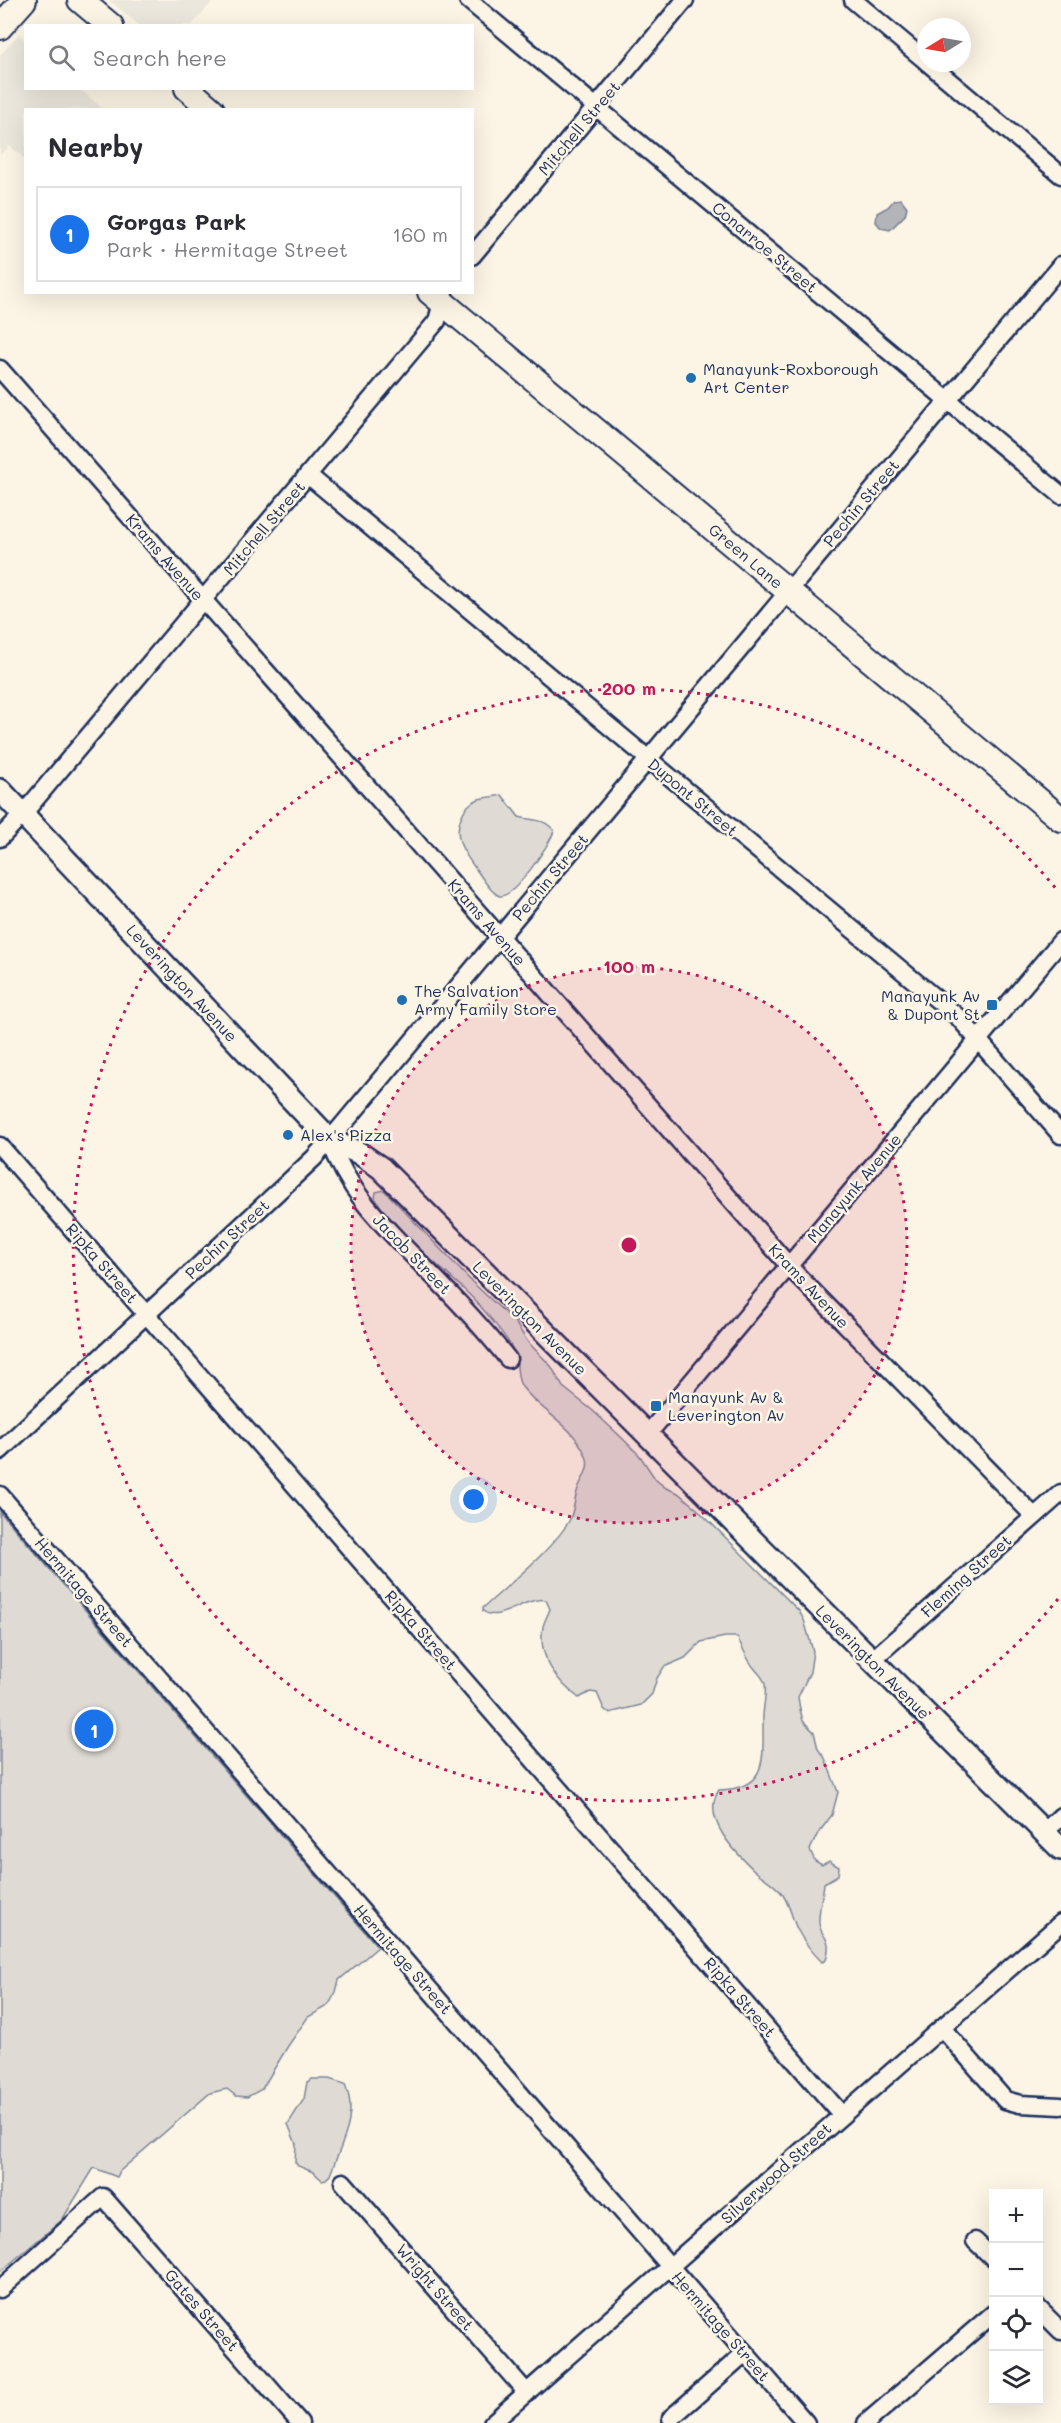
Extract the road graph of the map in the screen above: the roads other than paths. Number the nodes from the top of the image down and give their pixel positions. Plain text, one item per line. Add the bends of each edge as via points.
1 (80, 0) edge
2 (468, 0) edge
3 (685, 0) edge
4 (853, 0) edge
5 (16, 3) edge
6 (109, 24) edge
7 (0, 27) edge
8 (917, 54) edge
9 (939, 72) edge
10 (189, 90) edge
11 (596, 107) junction
12 (210, 108) edge
13 (1061, 175) edge
14 (474, 254) edge
15 (1061, 265) edge
16 (439, 296) edge
17 (0, 369) edge
18 (947, 400) junction
19 (308, 475) junction
20 (1061, 495) edge
21 (788, 591) junction
22 (203, 600) junction
23 (648, 759) junction
24 (0, 790) edge
25 (24, 814) junction
26 (1061, 819) edge
27 (0, 838) edge
28 (500, 937) junction
29 (1061, 941) edge
30 (979, 1039) junction
31 (1061, 1135) edge
32 (330, 1140) junction
33 (0, 1146) edge
34 (789, 1266) junction
35 (146, 1314) junction
36 (508, 1359) dead end
37 (647, 1436) junction
38 (0, 1451) edge
39 (1061, 1493) edge
40 (0, 1495) edge
41 (1034, 1516) junction
42 (872, 1660) junction
43 (1061, 1816) edge
44 (1044, 1832) junction
45 (1061, 1849) edge
46 (1061, 1923) edge
47 (942, 2028) junction
48 (1061, 2106) edge
49 (842, 2115) junction
50 (343, 2182) dead end
51 (975, 2241) dead end
52 (989, 2255) edge
53 (669, 2267) junction
54 (0, 2289) edge
55 (1043, 2313) edge
56 (989, 2316) edge
57 (1061, 2331) edge
58 (745, 2353) junction
59 (526, 2393) junction
60 (671, 2418) dead end
61 (300, 2423) edge
62 (492, 2423) edge
63 (806, 2423) edge
64 (866, 2423) edge

1 - 6 main road
2 - 11 street, Conarroe Street
3 - 11 street, Mitchell Street
4 - 8 street
5 - 7 main road
9 - 13 street
10 - 12 main road
11 - 14 street, Mitchell Street
11 - 18 street, Conarroe Street
15 - 18 street, Pechin Street
16 - 19 street, Mitchell Street via 437,321
16 - 21 main road, Green Lane
17 - 22 street, Krams Avenue
18 - 20 street, Conarroe Street
18 - 21 street, Pechin Street
19 - 22 street, Mitchell Street
19 - 23 street, Dupont Street
21 - 23 street, Pechin Street
21 - 26 main road, Green Lane
22 - 25 street, Mitchell Street
22 - 28 street, Krams Avenue
23 - 28 street, Pechin Street
23 - 30 street, Dupont Street via 959,1018
24 - 25 street, Leverington Avenue
25 - 27 street, Mitchell Street
25 - 32 street, Leverington Avenue
28 - 32 street, Pechin Street
28 - 34 street, Krams Avenue
29 - 30 street, Manayunk Avenue
30 - 31 street, Dupont Street
30 - 34 street, Manayunk Avenue
32 - 35 street, Pechin Street
32 - 36 street, Jacob Street via 349,1183 366,1206
32 - 37 street, Leverington Avenue via 381,1168
33 - 35 street, Ripka Street
34 - 37 street, Manayunk Avenue
34 - 41 street, Krams Avenue
35 - 38 street, Pechin Street
35 - 49 street, Ripka Street
37 - 42 street, Leverington Avenue
39 - 41 street, Fleming Street
40 - 53 street, Hermitage Street
41 - 42 street, Fleming Street
42 - 44 street, Leverington Avenue
43 - 44 street
44 - 45 street, Leverington Avenue
46 - 47 street, Silverwood Street
47 - 48 street via 1005,2100
47 - 49 street, Silverwood Street
49 - 53 street, Silverwood Street
50 - 59 street, Wright Street
51 - 52 street
53 - 58 street, Hermitage Street
53 - 59 street, Silverwood Street
54 - 61 street, Gates Street via 104,2197
55 - 57 street
56 - 64 street
58 - 60 street
58 - 63 street, Hermitage Street
59 - 62 street, Silverwood Street

